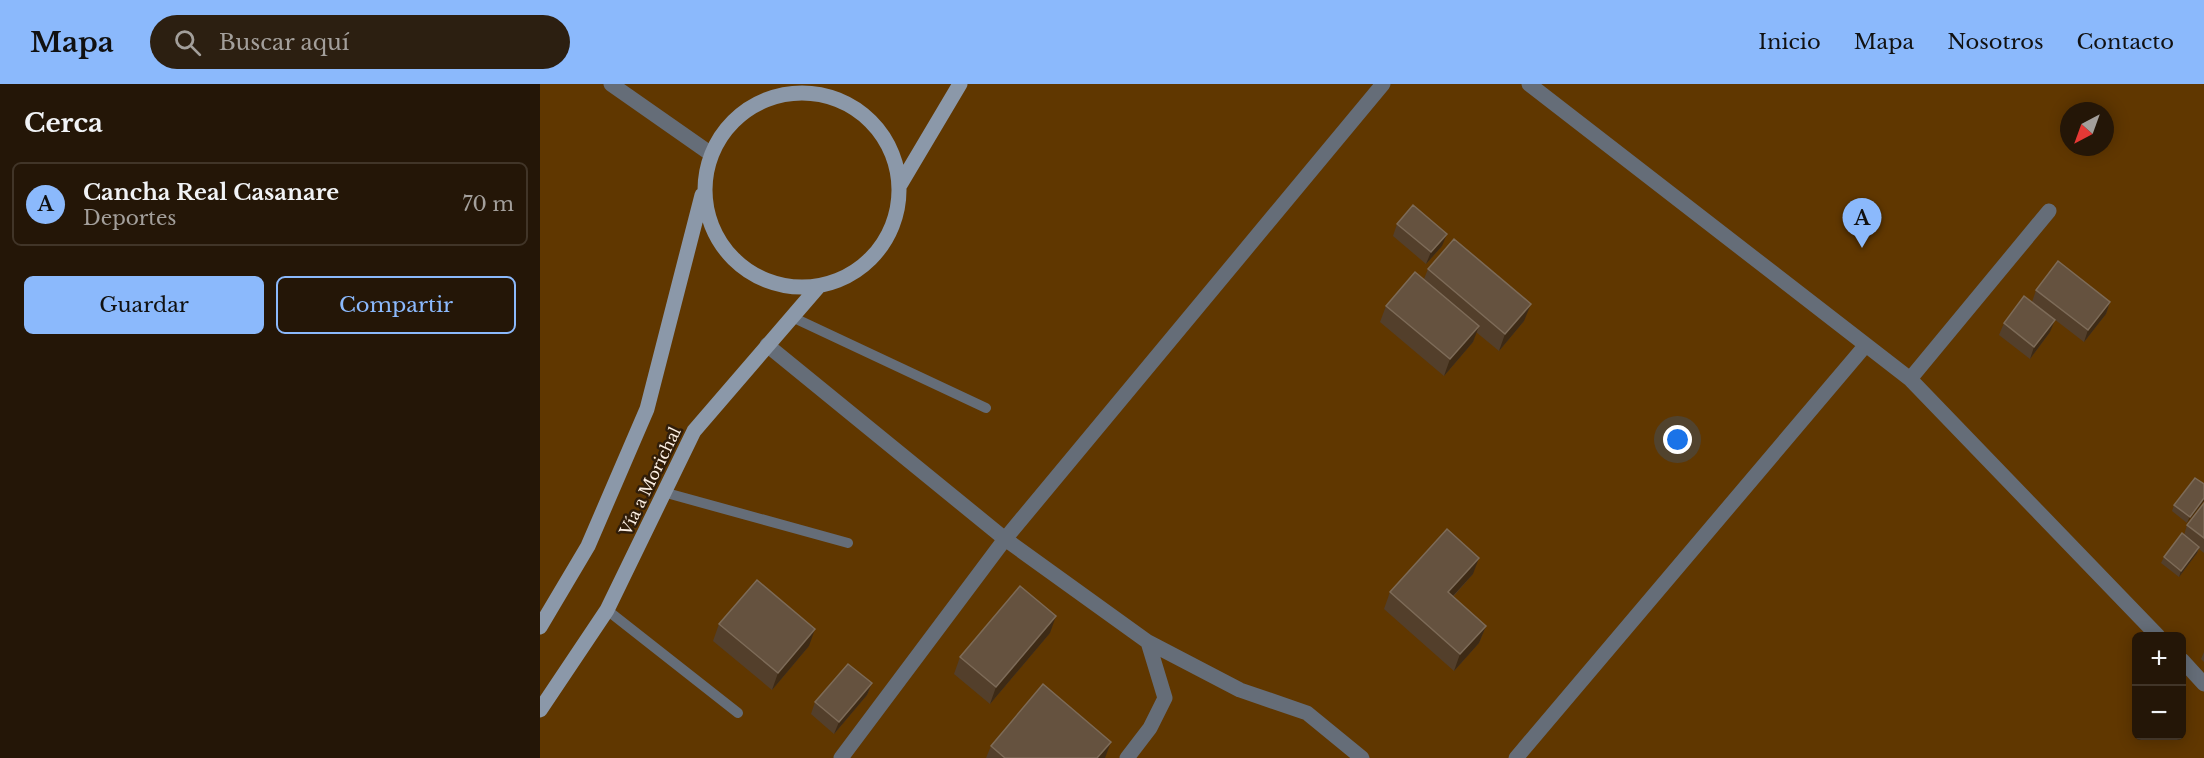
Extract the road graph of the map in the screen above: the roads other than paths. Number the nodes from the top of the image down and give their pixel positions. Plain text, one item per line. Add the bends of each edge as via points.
1 (611, 84) edge
2 (960, 84) edge
3 (1383, 84) edge
4 (1529, 84) edge
5 (805, 88) edge
6 (711, 154) junction
7 (900, 185) junction
8 (704, 189) junction
9 (2049, 211) dead end
10 (818, 287) junction
11 (792, 317) junction
12 (767, 345) junction
13 (1865, 346) junction
14 (1910, 379) junction
15 (986, 408) dead end
16 (663, 492) junction
17 (1005, 539) junction
18 (848, 543) dead end
19 (607, 610) junction
20 (540, 627) edge
21 (2154, 632) edge
22 (1148, 642) junction
23 (2186, 665) edge
24 (2204, 684) edge
25 (540, 710) edge
26 (738, 713) dead end
27 (841, 758) edge
28 (1127, 758) edge
29 (1362, 758) edge
30 (1516, 758) edge

1 - 6 street
2 - 7 street
3 - 17 street
4 - 13 street
5 - 6 street via 762,100 746,111 731,122
5 - 7 street via 857,108 879,129 894,156
6 - 8 street
7 - 10 street via 896,221 879,252 852,275
8 - 10 street via 710,223 726,252 753,274 784,286
8 - 20 street, Vía a Morichal via 646,409 588,546
9 - 14 street
10 - 11 street, Vía a Morichal
11 - 12 street, Vía a Morichal
11 - 15 lane
12 - 16 street, Vía a Morichal via 694,431
12 - 17 street
13 - 14 street
13 - 30 street
14 - 21 street
16 - 18 lane
16 - 19 street, Vía a Morichal
17 - 22 street
17 - 27 street
19 - 25 street, Vía a Morichal
19 - 26 lane
22 - 28 street via 1165,698 1150,728
22 - 29 street via 1240,690 1307,713
23 - 24 street

